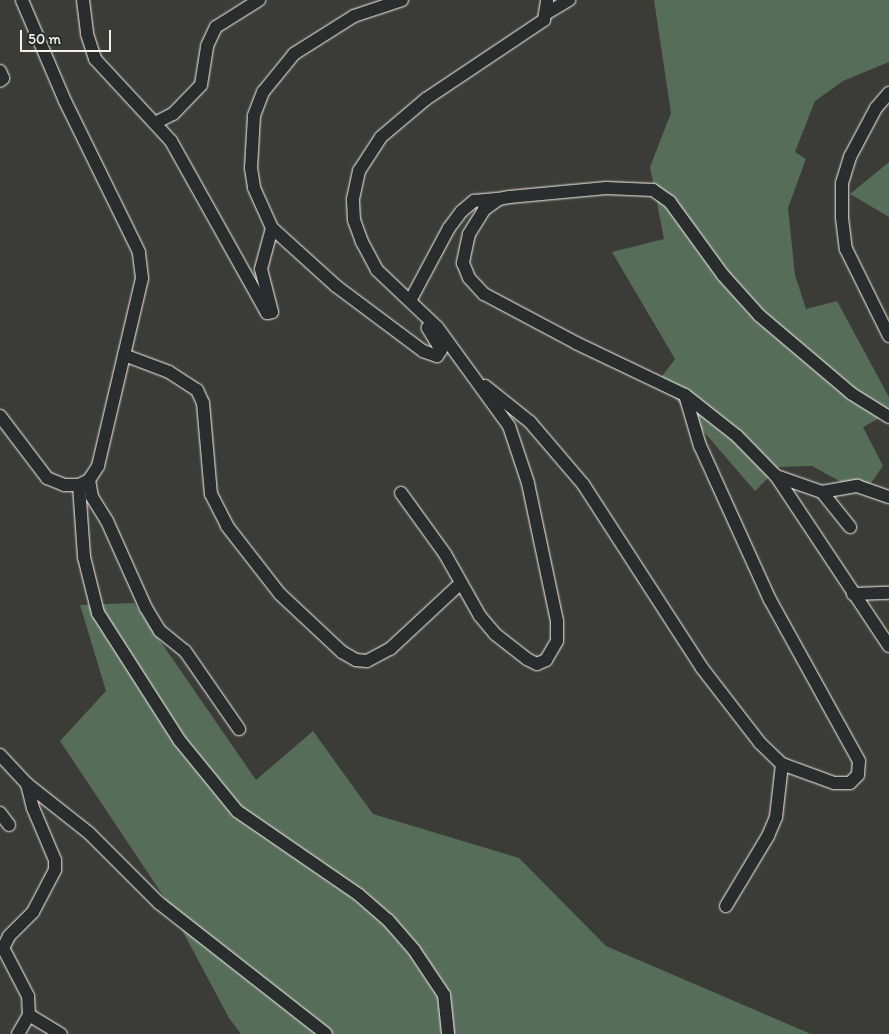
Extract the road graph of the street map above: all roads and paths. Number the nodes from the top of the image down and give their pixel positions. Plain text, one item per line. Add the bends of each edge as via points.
1 (22, 0) edge
2 (83, 0) edge
3 (260, 0) edge
4 (402, 0) edge
5 (570, 0) edge
6 (547, 6) edge
7 (0, 71) edge
8 (0, 80) edge
9 (889, 93) edge
10 (156, 123) junction
11 (499, 199) junction
12 (272, 228) junction
13 (413, 303) junction
14 (889, 336) edge
15 (124, 355) junction
16 (477, 380) junction
17 (684, 395) junction
18 (0, 416) edge
19 (889, 417) edge
20 (776, 476) junction
21 (84, 482) junction
22 (822, 492) junction
23 (401, 493) dead end
24 (889, 497) edge
25 (850, 527) dead end
26 (461, 583) junction
27 (889, 593) edge
28 (853, 594) junction
29 (889, 646) edge
30 (239, 729) dead end
31 (0, 755) edge
32 (782, 764) junction
33 (27, 784) junction
34 (0, 813) edge
35 (9, 825) dead end
36 (726, 906) dead end
37 (2, 947) edge
38 (29, 1015) junction
39 (18, 1034) edge
40 (61, 1034) edge
41 (326, 1034) edge
42 (448, 1034) edge

1 - 15 street via 64,101 139,252 142,278
2 - 10 street via 87,34 95,59
3 - 10 street via 216,27 207,46 201,84 173,114
4 - 12 street via 354,16 323,34 294,54 263,92 254,116 251,168 254,188
5 - 6 street
6 - 13 street via 538,25 400,118 381,137 359,171 353,199 354,220 362,242 377,270
7 - 8 street via 3,78
9 - 14 street via 863,129 850,157 842,183 842,218 846,248
10 - 12 street via 182,160 267,313 272,312 260,269
11 - 13 street via 474,201 462,210 449,228
11 - 17 street via 476,219 469,234 463,263 468,278 484,294 526,318
11 - 19 street via 606,188 653,190 670,202 723,275 759,315 852,394
12 - 13 street via 362,308 422,351 437,356 440,354 439,346
13 - 16 street
15 - 21 street via 98,466
15 - 26 street via 169,372 197,390 203,403 211,494 227,526 280,594 342,652 356,660 367,661 390,649
16 - 26 street via 509,426 521,457 557,621 557,641 552,653 537,664 510,648 480,616
16 - 32 street via 530,422 583,484 724,700
17 - 20 street via 726,425
17 - 32 street via 700,446 770,600 855,751 860,769 855,780 842,784
18 - 21 street via 47,478 64,485
20 - 22 street
20 - 28 street
21 - 30 street via 108,521 146,608 160,631 185,651
21 - 42 street via 84,557 98,613 180,741 237,811 359,895 388,920 414,950 444,995
22 - 24 street via 857,486
22 - 25 street
23 - 26 street via 445,554
27 - 28 street
28 - 29 street
31 - 33 street
32 - 36 street via 776,817
33 - 37 street via 33,808 55,860 55,870 33,912 8,936
33 - 41 street via 90,833 159,903
34 - 35 street
37 - 38 street via 26,987
38 - 39 street
38 - 40 street

